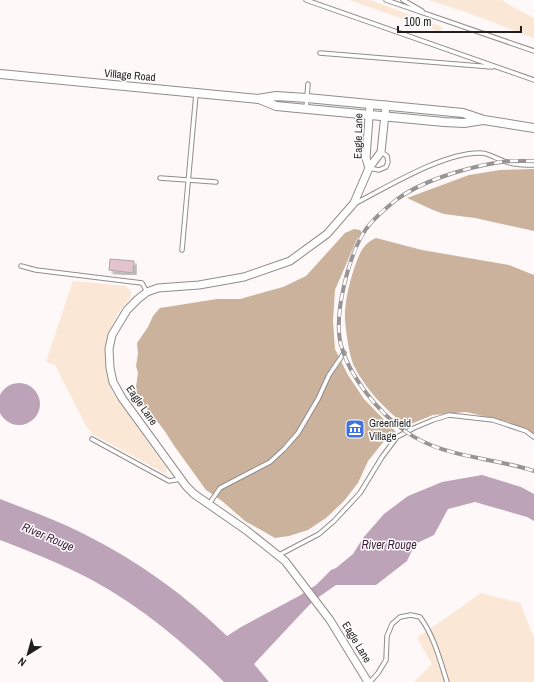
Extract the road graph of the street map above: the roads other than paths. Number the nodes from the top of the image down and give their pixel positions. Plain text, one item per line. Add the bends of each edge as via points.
1 (306, 0) edge
2 (386, 0) edge
3 (403, 0) edge
4 (430, 16) junction
5 (534, 52) edge
6 (320, 53) dead end
7 (498, 67) junction
8 (0, 74) edge
9 (534, 80) edge
10 (308, 84) dead end
11 (196, 93) junction
12 (307, 98) junction
13 (258, 99) junction
14 (370, 104) junction
15 (386, 106) junction
16 (306, 109) junction
17 (369, 115) junction
18 (385, 116) junction
19 (484, 120) junction
20 (534, 128) edge
21 (381, 152) junction
22 (534, 165) edge
23 (369, 168) junction
24 (160, 178) dead end
25 (188, 180) junction
26 (216, 182) dead end
27 (354, 203) junction
28 (182, 250) dead end
29 (21, 266) dead end
30 (147, 292) junction
31 (344, 353) dead end
32 (534, 437) edge
33 (92, 440) dead end
34 (181, 479) junction
35 (208, 505) junction
36 (279, 555) junction
37 (369, 682) edge
38 (447, 682) edge

1 - 7 lane
2 - 4 lane
3 - 4 lane
4 - 5 lane
6 - 7 lane
7 - 9 lane
8 - 11 street, Village Road
10 - 12 lane
11 - 13 street, Village Road
11 - 25 lane
12 - 13 street, Village Road via 276,96
12 - 14 street, Village Road
12 - 16 lane
13 - 16 street, Village Road via 276,106
14 - 15 street, Village Road
14 - 17 street, Eagle Lane
15 - 18 street, Eagle Lane
15 - 19 street, Village Road via 463,113
16 - 17 street, Village Road
17 - 18 street, Village Road
17 - 23 street, Eagle Lane via 366,158
18 - 19 street, Village Road via 464,124
18 - 21 street, Eagle Lane
19 - 20 street, Village Road
21 - 23 street, Eagle Lane
21 - 23 lane, Eagle Lane via 387,156 386,167 379,170
22 - 27 lane via 505,162 482,153 472,154 442,161
23 - 27 street, Eagle Lane
24 - 25 lane
25 - 26 lane
25 - 28 lane
27 - 30 street, Eagle Lane via 327,234 290,261 244,277 199,285 158,288
29 - 30 lane via 142,283
30 - 34 street, Eagle Lane via 127,310 112,335 109,349 110,368 113,382 122,398
31 - 35 lane via 329,375 298,433 284,449 270,462 220,488
32 - 36 lane via 526,431 493,420 449,415 414,428 397,437 360,493 334,521 319,534
33 - 34 lane via 169,481
34 - 35 street, Eagle Lane
35 - 36 street, Eagle Lane
36 - 37 street, Eagle Lane via 330,620
37 - 38 lane via 386,660 387,636 392,624 400,617 411,615 420,617 428,627

